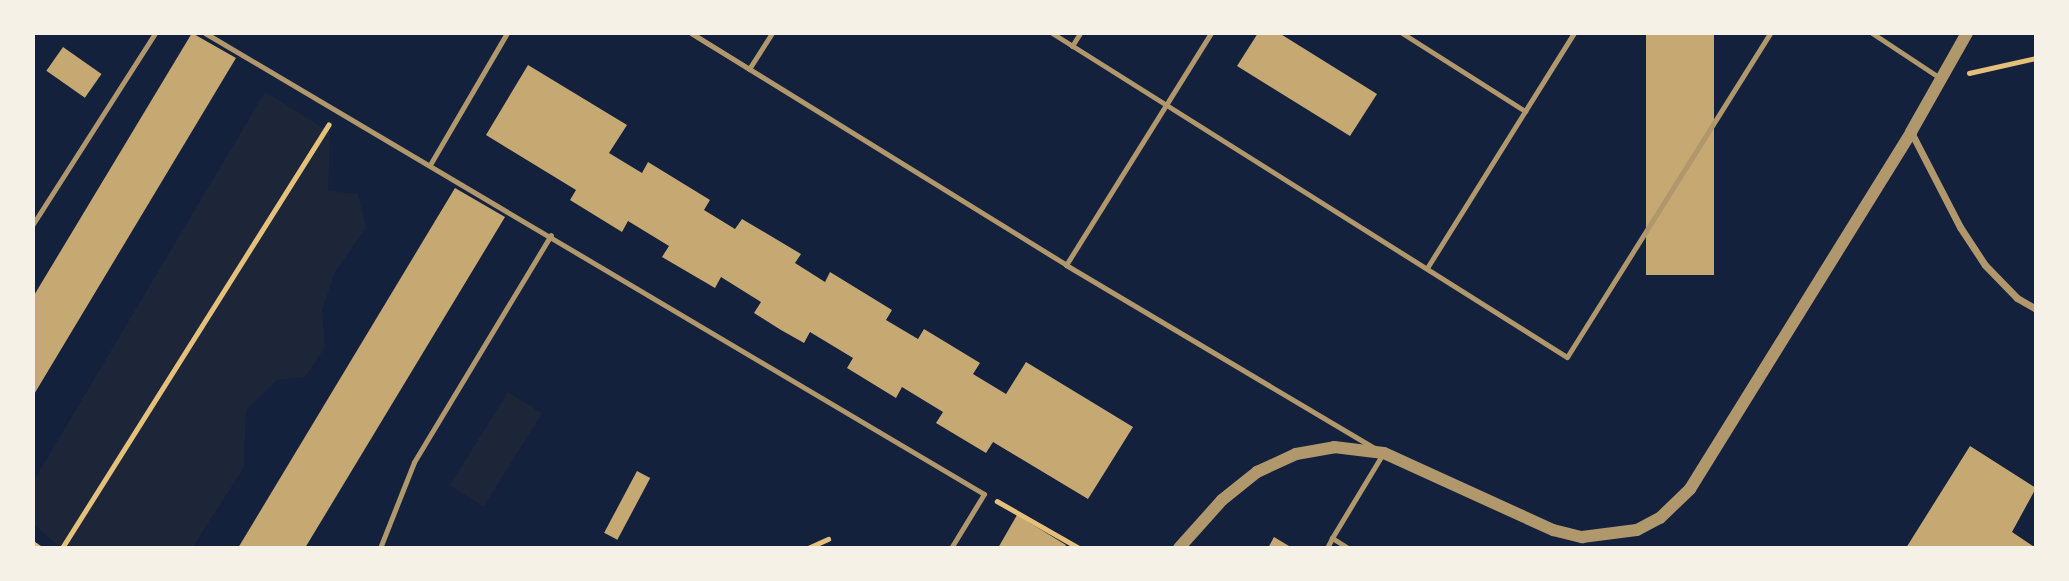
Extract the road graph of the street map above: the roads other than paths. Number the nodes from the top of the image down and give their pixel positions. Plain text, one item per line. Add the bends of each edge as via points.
1 (155, 33) edge
2 (205, 33) edge
3 (507, 33) edge
4 (691, 33) edge
5 (772, 33) edge
6 (1052, 33) edge
7 (1080, 33) edge
8 (1211, 33) edge
9 (1574, 33) edge
10 (1770, 33) edge
11 (1872, 33) edge
12 (1967, 33) edge
13 (1404, 34) edge
14 (1072, 46) junction
15 (749, 69) junction
16 (1940, 78) junction
17 (1166, 105) junction
18 (1525, 111) junction
19 (1911, 132) junction
20 (432, 163) junction
21 (33, 224) edge
22 (551, 235) junction
23 (1066, 265) junction
24 (1427, 268) junction
25 (2036, 309) edge
26 (1384, 453) junction
27 (1332, 538) junction
28 (380, 548) edge
29 (951, 548) edge
30 (1179, 548) edge
31 (1327, 548) edge
32 (1348, 548) edge

1 - 21 lane
2 - 20 lane
3 - 20 lane
4 - 15 lane
5 - 15 lane
6 - 14 lane
7 - 14 lane
8 - 17 lane
9 - 18 lane
10 - 24 lane via 1567,357
11 - 16 lane
12 - 16 street
13 - 18 lane
14 - 17 lane
15 - 23 lane
16 - 19 street
17 - 23 lane
17 - 24 lane
18 - 24 lane
19 - 25 street via 1985,265 2017,299
19 - 26 street via 1690,489 1660,518 1613,535 1582,537 1553,530
20 - 22 lane
22 - 28 lane via 414,462
22 - 29 lane via 984,494
23 - 26 lane
26 - 27 lane
26 - 30 street via 1334,447 1296,454 1222,500
27 - 31 lane
27 - 32 lane

